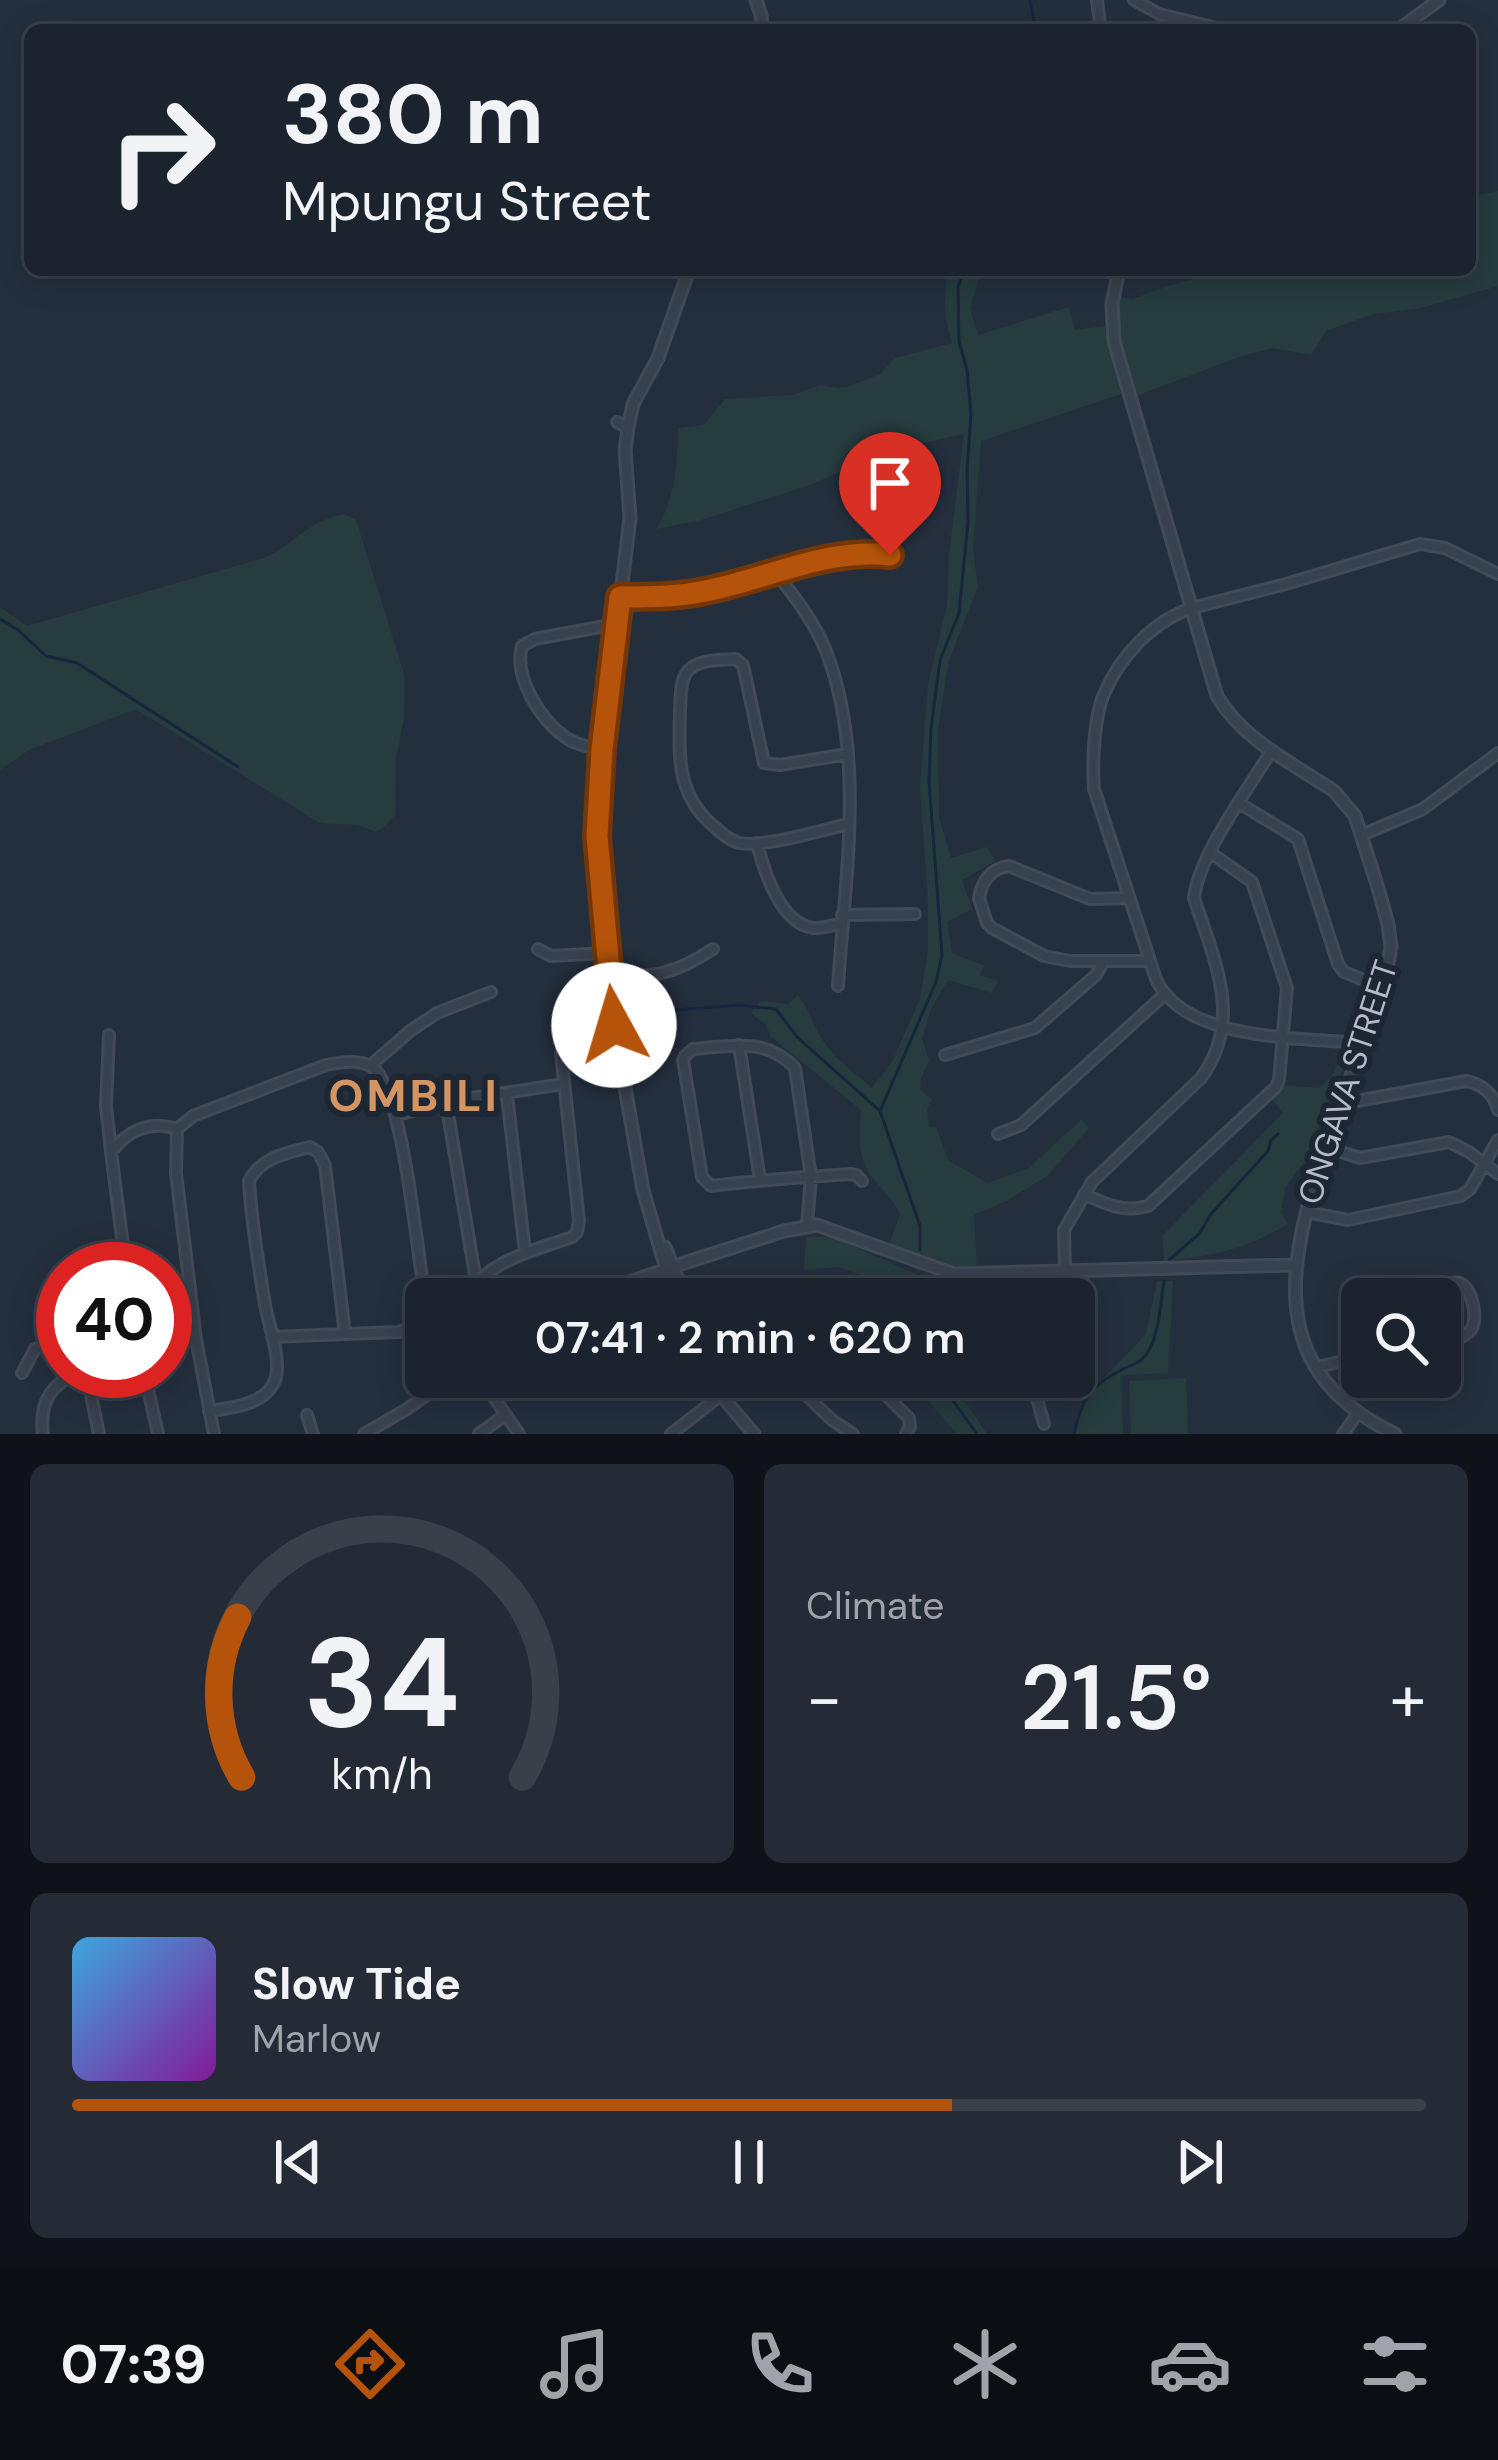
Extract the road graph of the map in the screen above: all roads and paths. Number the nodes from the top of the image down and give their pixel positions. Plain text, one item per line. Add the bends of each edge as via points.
1 (1134, 0) edge
2 (1439, 0) edge
3 (1201, 24) edge
4 (1406, 24) edge
5 (687, 276) edge
6 (1115, 276) edge
7 (617, 422) dead end
8 (628, 428) junction
9 (890, 555) dead end
10 (1498, 559) edge
11 (1486, 568) junction
12 (776, 573) junction
13 (1498, 574) edge
14 (620, 597) junction
15 (1192, 608) junction
16 (616, 624) junction
17 (602, 749) junction
18 (1272, 750) junction
19 (1498, 753) edge
20 (848, 754) junction
21 (1239, 803) junction
22 (848, 824) junction
23 (1362, 835) junction
24 (757, 843) junction
25 (1211, 853) junction
26 (1129, 898) junction
27 (916, 914) dead end
28 (842, 919) junction
29 (538, 949) dead end
30 (713, 949) dead end
31 (607, 953) junction
32 (1149, 961) junction
33 (1103, 963) junction
34 (609, 979) junction
35 (838, 986) dead end
36 (1381, 987) junction
37 (490, 992) dead end
38 (1164, 994) junction
39 (614, 1025) junction
40 (1222, 1028) junction
41 (109, 1035) dead end
42 (1282, 1036) junction
43 (1364, 1042) junction
44 (740, 1045) junction
45 (945, 1055) dead end
46 (370, 1066) junction
47 (563, 1084) junction
48 (506, 1094) junction
49 (446, 1102) junction
50 (1341, 1104) junction
51 (1498, 1110) edge
52 (397, 1115) junction
53 (177, 1130) junction
54 (998, 1134) dead end
55 (1498, 1140) edge
56 (1326, 1147) junction
57 (111, 1153) junction
58 (1484, 1163) junction
59 (1498, 1174) edge
60 (811, 1177) junction
61 (760, 1180) junction
62 (862, 1181) dead end
63 (1084, 1194) junction
64 (1306, 1212) junction
65 (807, 1225) junction
66 (123, 1242) edge
67 (525, 1252) junction
68 (1294, 1265) junction
69 (670, 1270) junction
70 (1065, 1270) junction
71 (1007, 1274) junction
72 (422, 1278) edge
73 (475, 1278) edge
74 (480, 1278) edge
75 (644, 1278) edge
76 (650, 1278) edge
77 (673, 1278) edge
78 (1008, 1278) edge
79 (1461, 1284) edge
80 (405, 1330) edge
81 (345, 1334) junction
82 (272, 1337) junction
83 (1461, 1337) edge
84 (196, 1339) junction
85 (192, 1340) edge
86 (36, 1349) edge
87 (1341, 1362) edge
88 (1317, 1367) junction
89 (22, 1373) dead end
90 (47, 1398) edge
91 (90, 1398) edge
92 (151, 1398) edge
93 (422, 1398) edge
94 (494, 1398) edge
95 (715, 1398) edge
96 (723, 1398) edge
97 (809, 1398) edge
98 (889, 1398) edge
99 (1037, 1398) edge
100 (209, 1411) junction
101 (1358, 1413) junction
102 (307, 1415) dead end
103 (505, 1415) junction
104 (1044, 1424) dead end
105 (43, 1434) edge
106 (99, 1434) edge
107 (158, 1434) edge
108 (214, 1434) edge
109 (313, 1434) edge
110 (364, 1434) edge
111 (479, 1434) edge
112 (519, 1434) edge
113 (671, 1434) edge
114 (754, 1434) edge
115 (853, 1434) edge
116 (906, 1434) edge
117 (1343, 1434) edge
118 (1395, 1434) edge

1 - 3 street
2 - 4 street
5 - 8 street
6 - 15 street, ONGAVA STREET via 1114,341
7 - 8 street
8 - 14 street via 630,518
9 - 12 street via 845,554
10 - 11 street
11 - 13 street
11 - 15 street via 1420,544
12 - 14 street via 681,595
12 - 20 street via 826,649
14 - 16 street
15 - 18 street, ONGAVA STREET via 1216,695 1247,734
15 - 26 street via 1149,632 1102,697 1094,789
16 - 17 street
16 - 17 street via 535,639 519,656 543,714 563,736
17 - 31 street via 597,836
18 - 21 street
18 - 23 street, ONGAVA STREET via 1334,791
19 - 23 street via 1423,809
20 - 22 street
20 - 24 street via 764,763 740,662 710,661 687,671 681,778 716,829
21 - 25 street
21 - 36 street via 1298,839 1340,968
22 - 24 street
22 - 28 street
23 - 36 street, ONGAVA STREET via 1391,947
24 - 28 street via 769,886 800,922 815,928
25 - 40 street via 1195,898 1221,982
25 - 42 street via 1255,888 1287,988
26 - 32 street
26 - 33 street via 1090,899 1009,866 994,869 982,887 979,902 992,928 1044,956
27 - 28 street
28 - 35 street
29 - 31 street via 551,956
30 - 34 street via 668,973
31 - 34 street
32 - 33 street
32 - 38 street
33 - 45 street via 1035,1028
34 - 39 street
36 - 43 street, ONGAVA STREET
37 - 46 street via 436,1013
38 - 40 street
38 - 54 street via 1021,1125
39 - 47 street via 567,1041
39 - 69 street via 643,1190
40 - 42 street
40 - 63 street via 1201,1078
41 - 57 street
42 - 43 street
42 - 63 street via 1278,1084 1155,1202 1125,1208
43 - 50 street, ONGAVA STREET
44 - 60 street via 770,1049 795,1068
44 - 61 street
44 - 61 street via 693,1049 683,1060 702,1177 711,1186
46 - 52 street
46 - 53 street via 326,1065 193,1116
47 - 48 street
47 - 67 street via 577,1232
48 - 49 street
48 - 67 street
49 - 52 street
49 - 73 street
50 - 51 street via 1466,1081 1489,1093
50 - 56 street, ONGAVA STREET
52 - 72 street
53 - 57 street via 149,1126
53 - 84 street
55 - 58 street
56 - 58 street via 1360,1158 1449,1142
56 - 64 street, ONGAVA STREET
57 - 66 street
58 - 59 street
58 - 64 street via 1465,1195 1446,1201 1348,1220
60 - 61 street
60 - 62 street via 850,1174
60 - 65 street
63 - 70 street via 1064,1230
64 - 68 street, ONGAVA STREET
65 - 69 street
65 - 71 street via 954,1274
67 - 74 street
68 - 70 street
68 - 88 street, ONGAVA STREET via 1297,1319
69 - 75 street
69 - 76 street
69 - 77 street
70 - 71 street
71 - 78 street
79 - 83 street via 1473,1327
80 - 81 street
81 - 82 street
81 - 82 street via 325,1166 310,1148 265,1162 249,1181
82 - 100 street via 272,1388 252,1402
84 - 85 street
84 - 100 street
86 - 89 street
87 - 88 street
88 - 101 street, ONGAVA STREET
90 - 105 street
91 - 106 street
92 - 107 street
93 - 110 street
94 - 103 street
95 - 113 street
96 - 114 street
97 - 115 street
98 - 116 street via 909,1418
99 - 104 street
100 - 108 street
101 - 117 street
101 - 118 street, ONGAVA STREET
102 - 109 street
103 - 111 street
103 - 112 street

